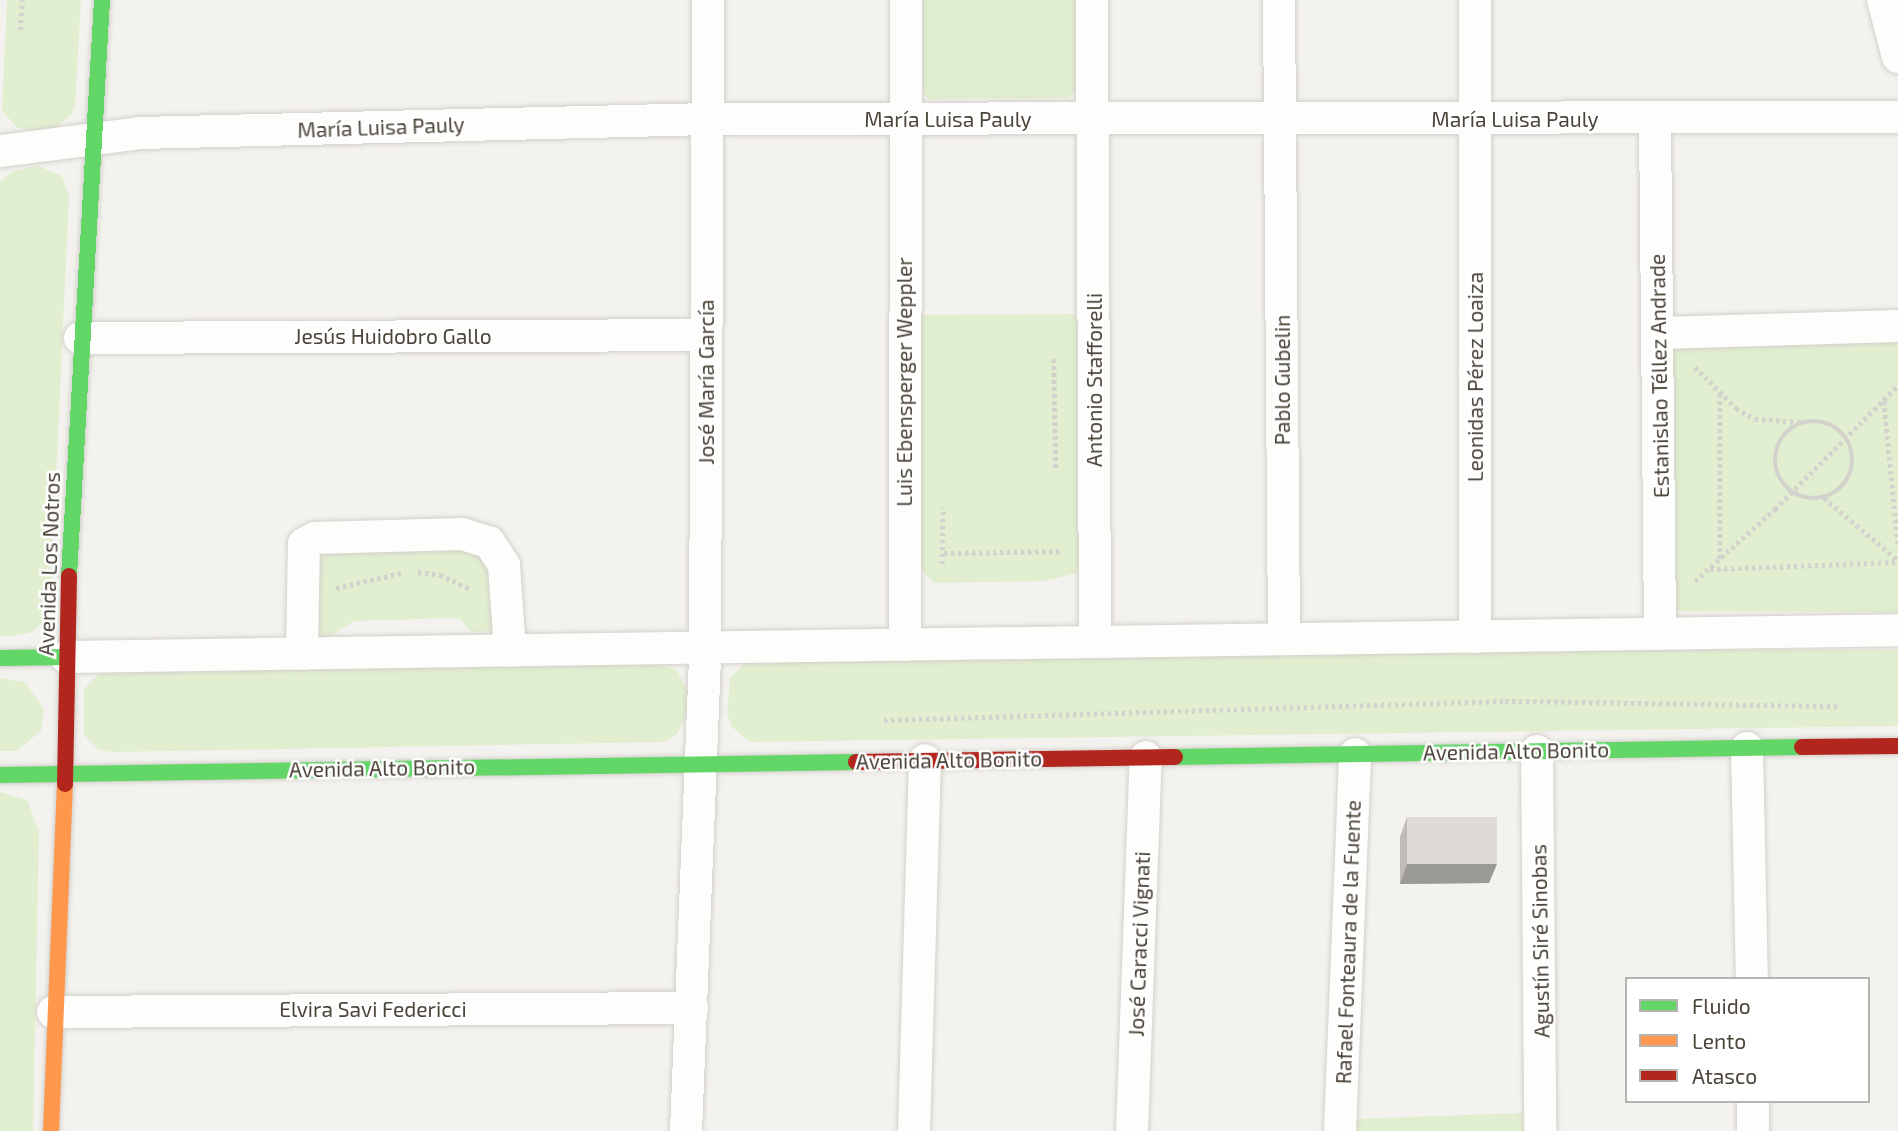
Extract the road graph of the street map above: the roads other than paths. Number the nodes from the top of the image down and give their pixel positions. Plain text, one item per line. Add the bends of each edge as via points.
1 (102, 0) edge
2 (708, 0) edge
3 (906, 0) edge
4 (1092, 0) edge
5 (1279, 0) edge
6 (1475, 0) edge
7 (1883, 0) edge
8 (1898, 57) edge
9 (1898, 117) edge
10 (708, 118) junction
11 (1093, 118) junction
12 (1475, 118) junction
13 (907, 119) junction
14 (1655, 119) junction
15 (1280, 121) junction
16 (93, 139) junction
17 (0, 151) edge
18 (1898, 326) edge
19 (1660, 334) junction
20 (706, 335) junction
21 (80, 338) junction
22 (1898, 630) edge
23 (1660, 634) junction
24 (1475, 636) junction
25 (1284, 639) junction
26 (1095, 642) junction
27 (905, 645) junction
28 (705, 648) junction
29 (510, 651) junction
30 (302, 654) junction
31 (66, 657) junction
32 (0, 658) edge
33 (1898, 746) edge
34 (1747, 748) junction
35 (1537, 751) junction
36 (1355, 754) junction
37 (1146, 757) junction
38 (925, 760) junction
39 (702, 763) junction
40 (66, 773) junction
41 (0, 775) edge
42 (1752, 977) edge
43 (692, 1007) junction
44 (53, 1012) junction
45 (1753, 1103) edge
46 (51, 1131) edge
47 (687, 1131) edge
48 (914, 1131) edge
49 (1132, 1131) edge
50 (1340, 1131) edge
51 (1540, 1131) edge
52 (1753, 1131) edge

1 - 16 street, Avenida Los Notros
2 - 10 street, José María García
3 - 13 street, Luis Ebensperger Weppler
4 - 11 street, Antonio Stafforelli
5 - 15 street, Pablo Gubelin
6 - 12 street, Leonidas Pérez Loaiza
7 - 8 street
9 - 14 street, María Luisa Pauly
10 - 13 street, María Luisa Pauly
10 - 16 street, María Luisa Pauly via 140,133
10 - 20 street, José María García
11 - 13 street, María Luisa Pauly
11 - 15 street, María Luisa Pauly
11 - 26 street, Antonio Stafforelli
12 - 14 street, María Luisa Pauly
12 - 15 street, María Luisa Pauly
12 - 24 street, Leonidas Pérez Loaiza
13 - 27 street, Luis Ebensperger Weppler
14 - 19 street, Estanislao Téllez Andrade
15 - 25 street, Pablo Gubelin
16 - 17 street, María Luisa Pauly
16 - 21 street, Avenida Los Notros
18 - 19 street
19 - 23 street, Estanislao Téllez Andrade
20 - 21 street, Jesús Huidobro Gallo
20 - 28 street, José María García
21 - 31 street, Avenida Los Notros
22 - 23 street
23 - 24 street
24 - 25 street
25 - 26 street
26 - 27 street
27 - 28 street
28 - 29 street
28 - 39 street, José María García
29 - 30 street
29 - 30 street via 505,565 489,542 462,534 314,538 304,544
30 - 31 street
31 - 32 street
31 - 40 street, Avenida Los Notros
33 - 34 street, Avenida Alto Bonito
34 - 35 street, Avenida Alto Bonito
34 - 42 street
35 - 36 street, Avenida Alto Bonito
35 - 51 street, Agustín Siré Sinobas
36 - 37 street, Avenida Alto Bonito
36 - 50 street, Rafael Fonteaura de la Fuente
37 - 38 street, Avenida Alto Bonito
37 - 49 street, José Caracci Vignati
38 - 39 street, Avenida Alto Bonito
38 - 48 street
39 - 40 street, Avenida Alto Bonito
39 - 43 street, José María García
40 - 41 street, Avenida Alto Bonito
40 - 44 street, Avenida Los Notros
43 - 44 street, Elvira Savi Federicci
43 - 47 street, José María García
44 - 46 street, Avenida Los Notros
45 - 52 street

